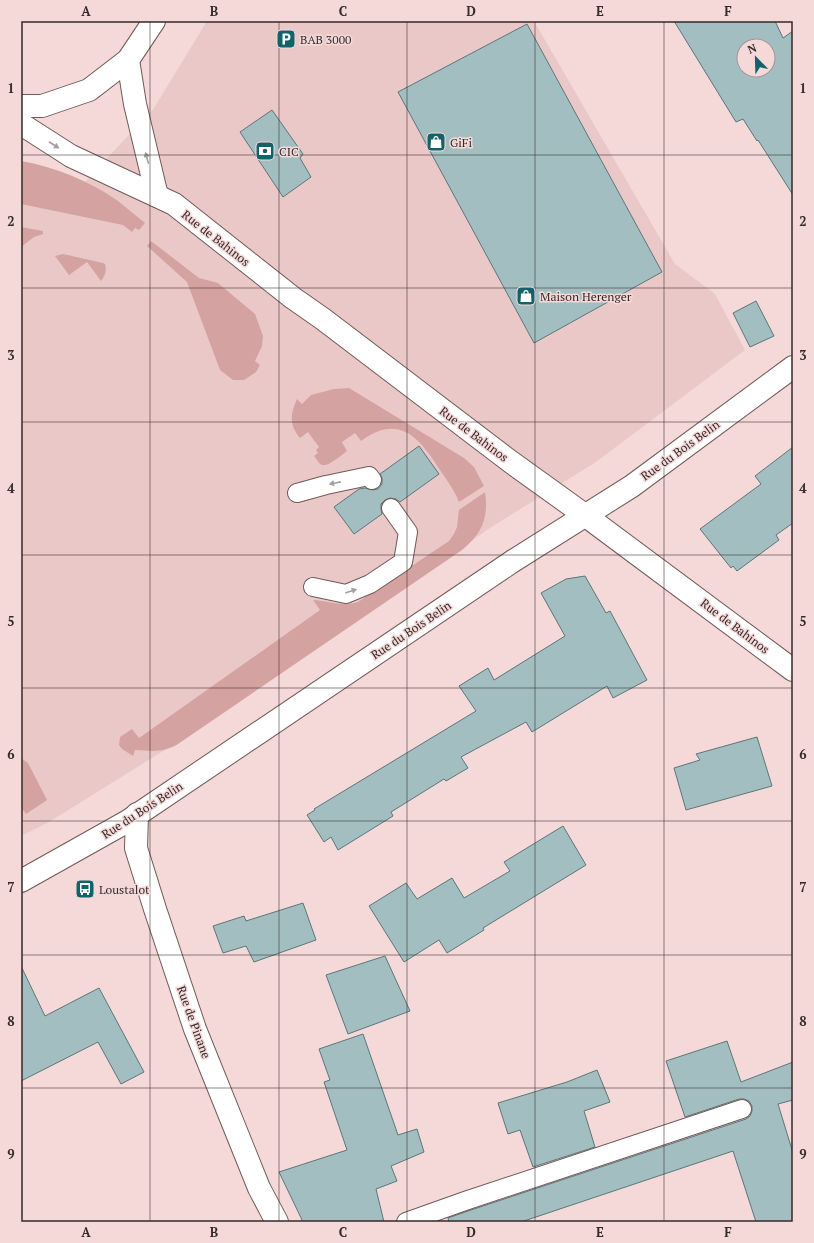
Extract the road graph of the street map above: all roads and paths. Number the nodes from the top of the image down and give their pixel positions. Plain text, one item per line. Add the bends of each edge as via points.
1 (154, 21) edge
2 (128, 60) junction
3 (21, 106) edge
4 (21, 124) edge
5 (158, 196) junction
6 (793, 367) edge
7 (372, 480) dead end
8 (297, 493) dead end
9 (391, 508) dead end
10 (586, 516) junction
11 (313, 587) dead end
12 (793, 670) edge
13 (137, 814) junction
14 (21, 881) edge
15 (742, 1109) dead end
16 (277, 1222) edge
17 (406, 1222) edge

1 - 2 street
2 - 3 street via 89,90 42,106
5 -> 2 street via 135,104
4 -> 5 street, Rue de Bahinos via 71,156
5 - 10 street, Rue de Bahinos via 174,204 293,298
6 - 10 street, Rue du Bois Belin via 632,486
7 -> 8 lane via 369,476
11 -> 9 lane via 346,594 370,584 403,562 408,532
10 - 12 street, Rue de Bahinos
10 - 13 street, Rue du Bois Belin via 513,561
13 - 14 street, Rue du Bois Belin via 128,822
13 - 16 street, Rue de Pinane via 136,848 195,1028 259,1188
15 - 17 lane

